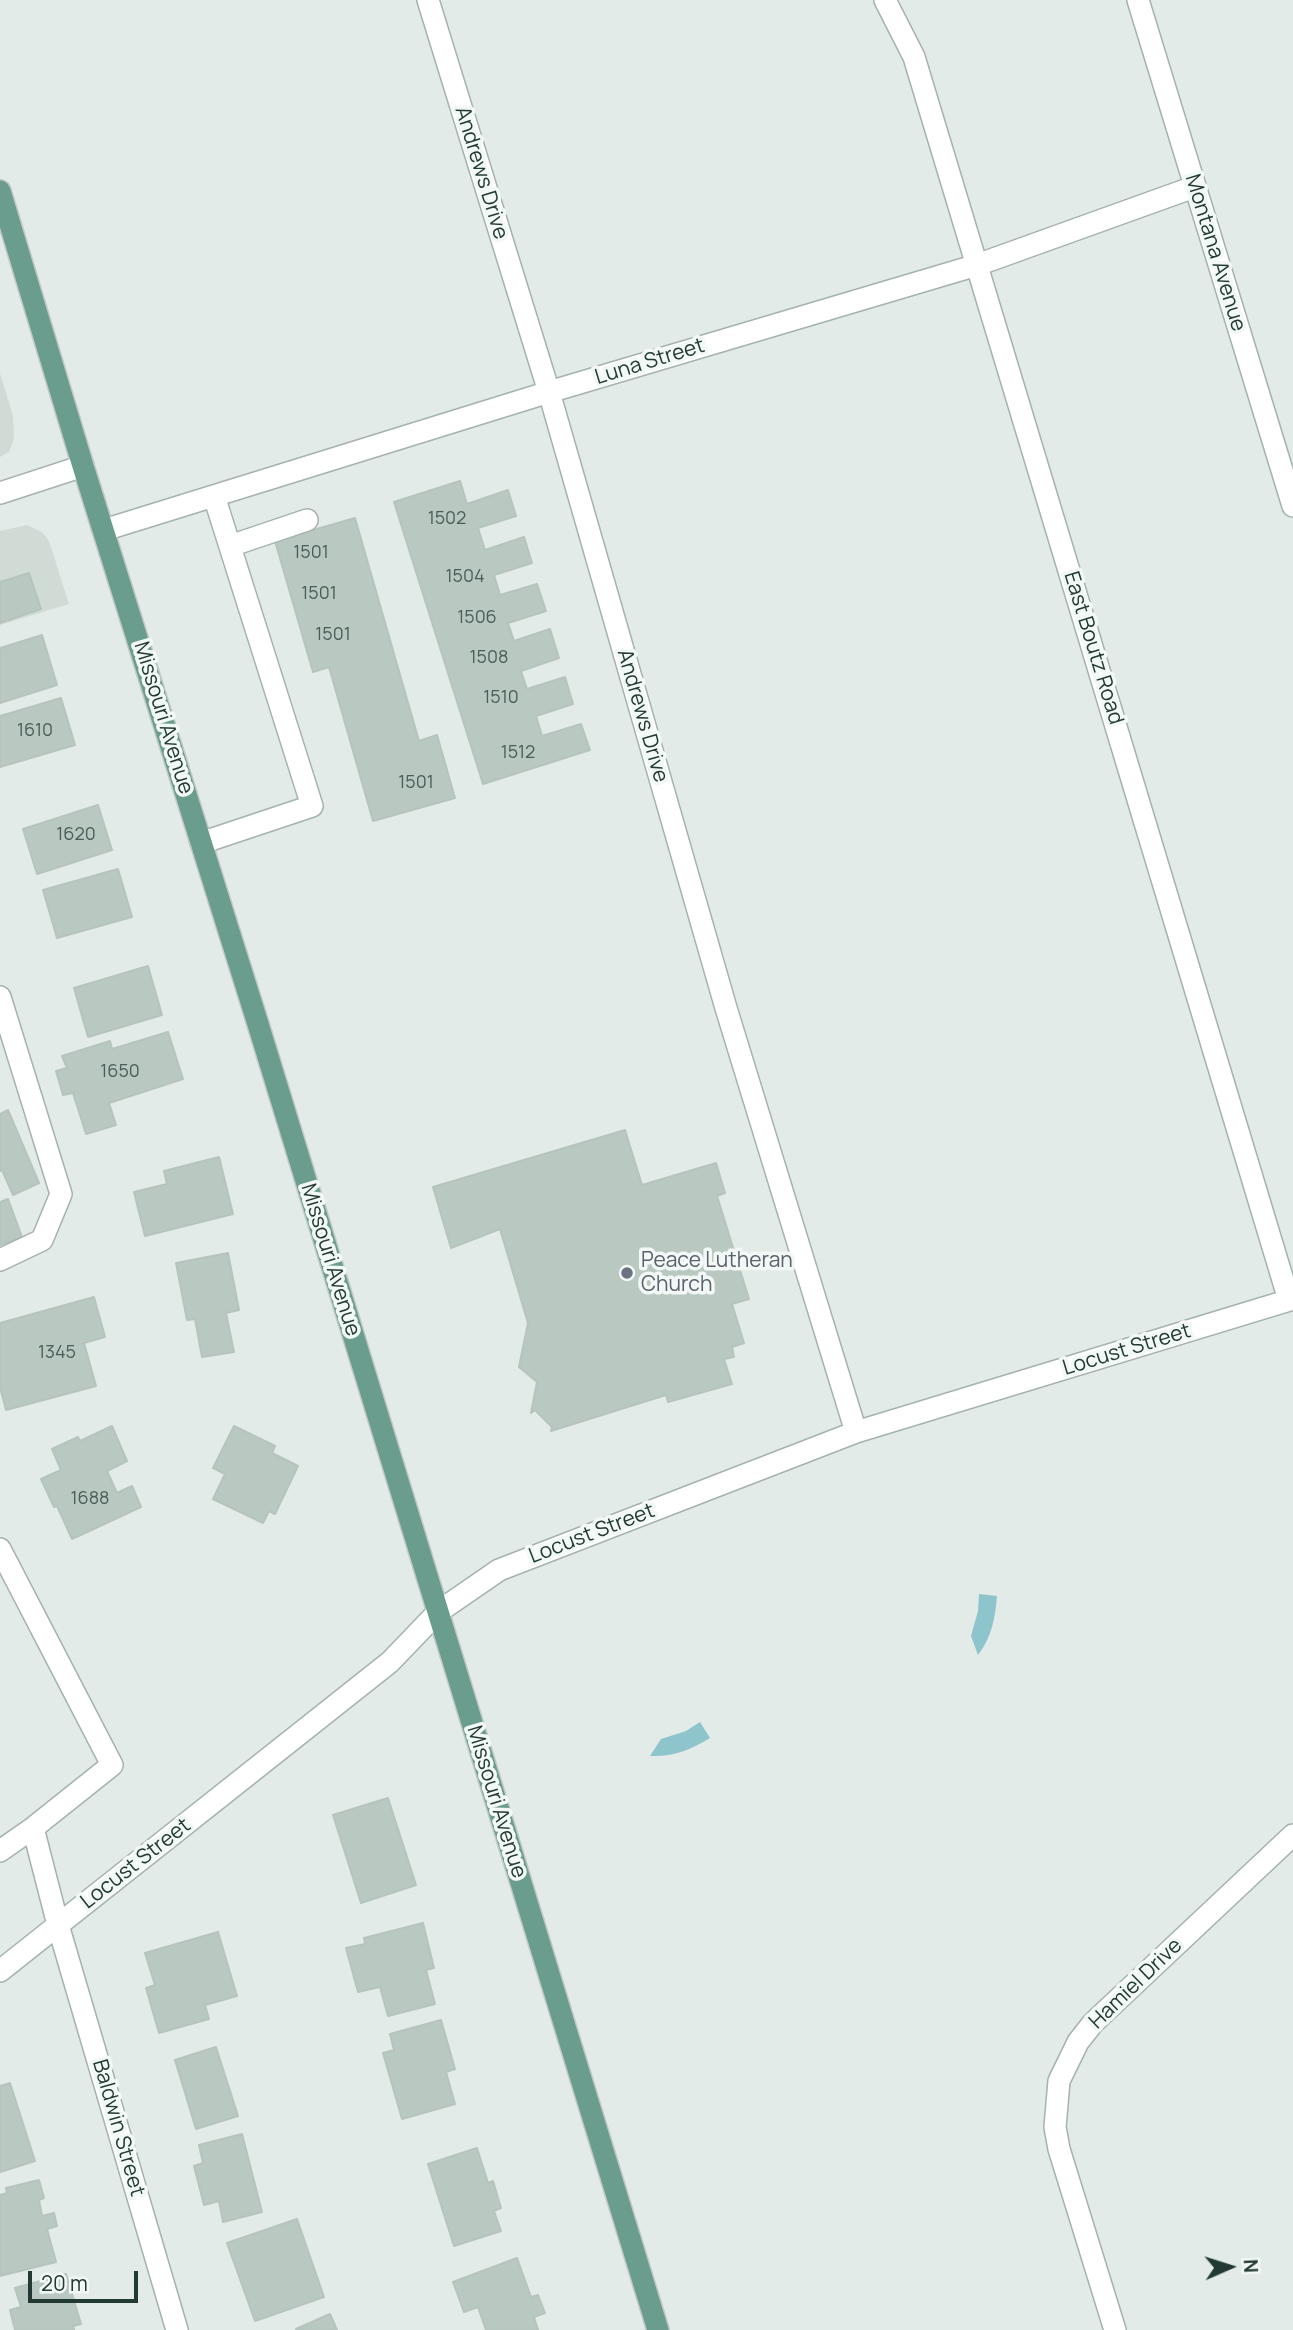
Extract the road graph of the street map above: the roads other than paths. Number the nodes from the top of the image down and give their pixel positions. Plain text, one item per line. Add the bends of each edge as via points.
1 (428, 0) edge
2 (885, 0) edge
3 (1138, 0) edge
4 (1194, 187) junction
5 (0, 191) edge
6 (977, 265) junction
7 (549, 392) junction
8 (83, 466) junction
9 (0, 493) edge
10 (214, 496) junction
11 (1293, 506) edge
12 (307, 520) dead end
13 (104, 530) junction
14 (230, 546) junction
15 (201, 843) junction
16 (0, 997) edge
17 (0, 1259) edge
18 (1291, 1300) edge
19 (856, 1432) junction
20 (0, 1549) edge
21 (438, 1612) junction
22 (33, 1828) junction
23 (1293, 1835) edge
24 (0, 1851) edge
25 (58, 1925) junction
26 (0, 1971) edge
27 (177, 2330) edge
28 (658, 2330) edge
29 (1115, 2330) edge

1 - 7 street, Andrews Drive
2 - 6 street, East Boutz Road via 914,57
3 - 4 street, Montana Avenue
4 - 6 street, Luna Street
4 - 11 street, Montana Avenue
5 - 8 main road, Missouri Avenue
6 - 7 street, Luna Street
6 - 18 street, East Boutz Road
7 - 10 street, Luna Street
7 - 19 street, Andrews Drive via 726,1008
8 - 9 street
8 - 13 main road, Missouri Avenue
10 - 13 street, Luna Street
10 - 14 street
12 - 14 street
13 - 15 main road, Missouri Avenue
14 - 15 street via 312,806
15 - 21 main road, Missouri Avenue
16 - 17 street via 61,1194 42,1240
18 - 19 street, Locust Street
19 - 21 street, Locust Street via 499,1570
20 - 22 street via 112,1765
21 - 25 street, Locust Street via 390,1662
21 - 28 main road, Missouri Avenue
22 - 24 street
22 - 25 street, Baldwin Street
23 - 29 street, Hamiel Drive via 1093,2023 1059,2081 1055,2127 1059,2149
25 - 26 street, Locust Street
25 - 27 street, Baldwin Street

